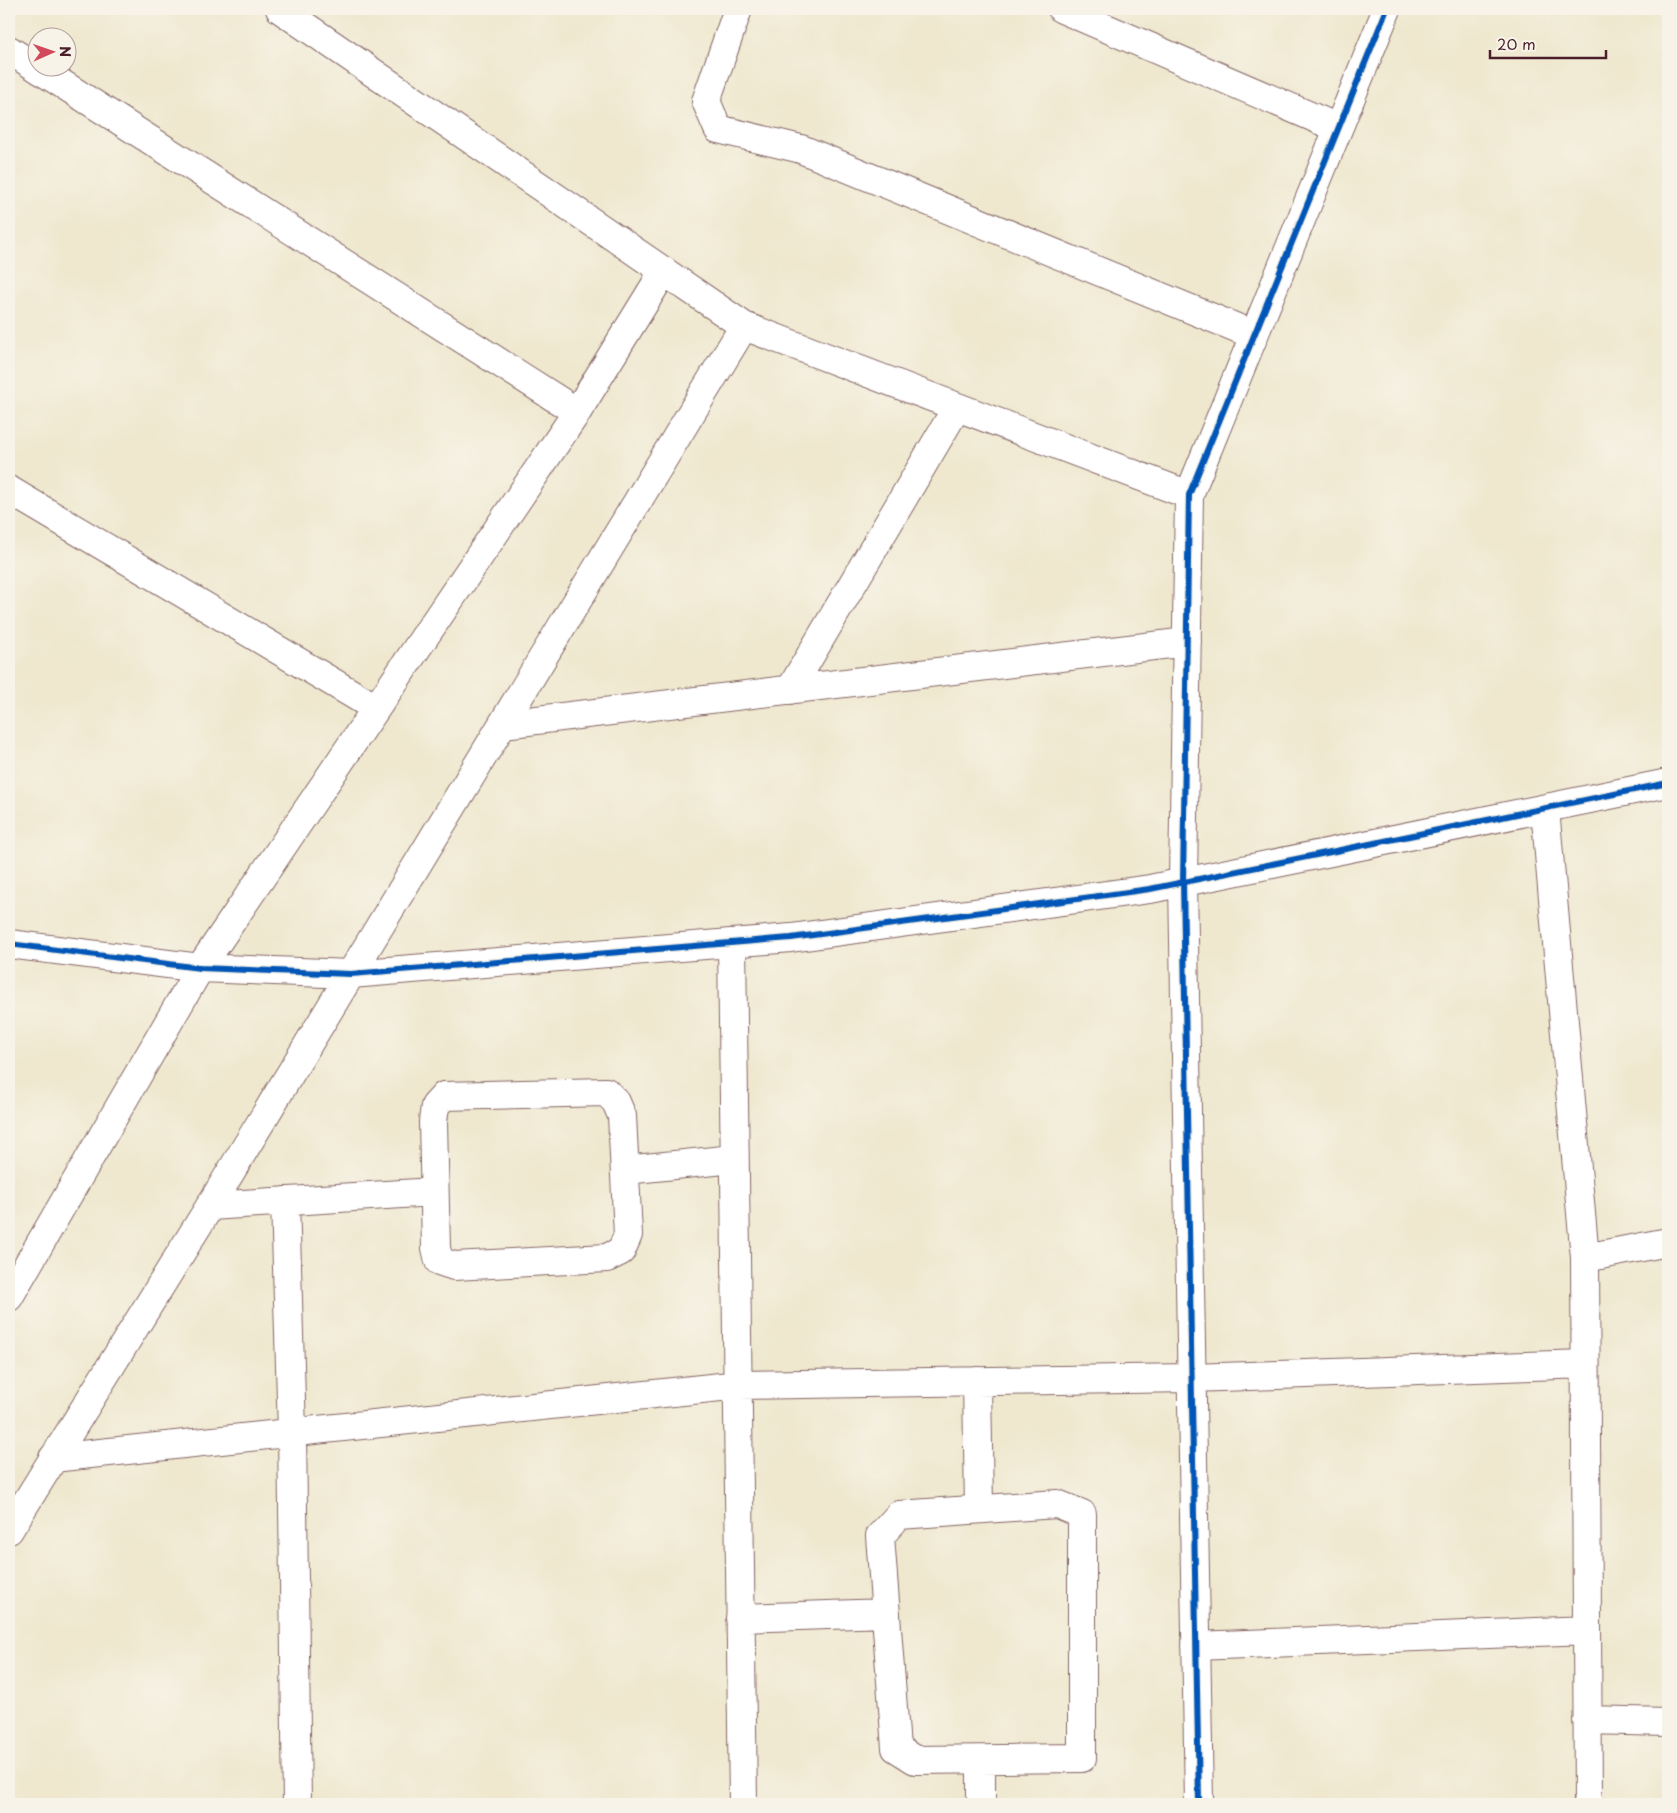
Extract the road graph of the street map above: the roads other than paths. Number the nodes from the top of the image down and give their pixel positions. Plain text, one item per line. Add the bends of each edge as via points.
1 (280, 9) edge
2 (738, 9) edge
3 (1062, 9) edge
4 (1387, 9) edge
5 (9, 50) edge
6 (1338, 128) junction
7 (664, 271) junction
8 (744, 326) junction
9 (1254, 335) junction
10 (957, 407) junction
11 (577, 412) junction
12 (9, 490) edge
13 (1189, 495) junction
14 (1187, 642) junction
15 (790, 690) junction
16 (376, 708) junction
17 (503, 724) junction
18 (1668, 783) edge
19 (1545, 809) junction
20 (1183, 882) junction
21 (732, 943) junction
22 (9, 944) edge
23 (200, 968) junction
24 (351, 974) junction
25 (734, 1159) junction
26 (625, 1170) junction
27 (434, 1192) junction
28 (285, 1201) junction
29 (210, 1206) junction
30 (1668, 1242) edge
31 (1585, 1258) junction
32 (9, 1297) edge
33 (1585, 1364) junction
34 (1191, 1378) junction
35 (977, 1381) junction
36 (738, 1385) junction
37 (292, 1432) junction
38 (54, 1458) junction
39 (979, 1509) junction
40 (9, 1530) edge
41 (886, 1613) junction
42 (740, 1618) junction
43 (1587, 1630) junction
44 (1196, 1646) junction
45 (1588, 1720) junction
46 (1668, 1722) edge
47 (981, 1760) junction
48 (298, 1804) edge
49 (743, 1804) edge
50 (981, 1804) edge
51 (1199, 1804) edge
52 (1588, 1804) edge

1 - 7 street
2 - 9 street via 706,101 718,129 801,149
3 - 6 street
4 - 6 street
5 - 11 street
6 - 9 street
7 - 8 street
7 - 11 street
8 - 10 street
8 - 17 street
9 - 13 street
10 - 13 street
10 - 15 street
11 - 16 street
12 - 16 street
13 - 14 street
14 - 15 street
14 - 20 street
15 - 17 street
16 - 23 street
17 - 24 street
18 - 19 street
19 - 20 street
19 - 31 street
20 - 21 street via 791,938
20 - 34 street
21 - 24 street
21 - 25 street
22 - 23 street
23 - 24 street
23 - 32 street
24 - 29 street
25 - 26 street
25 - 36 street
26 - 27 street via 628,1235 621,1251 607,1258 454,1266 440,1261 436,1248
26 - 27 street via 622,1116 616,1102 606,1092 444,1096 435,1106 433,1122
27 - 28 street
28 - 29 street
28 - 37 street
29 - 38 street
30 - 31 street
31 - 33 street
33 - 34 street
33 - 43 street
34 - 35 street
34 - 44 street
35 - 36 street
35 - 39 street
36 - 37 street
36 - 42 street
37 - 38 street
37 - 48 street
38 - 40 street
39 - 41 street via 898,1515 880,1536
39 - 47 street via 1058,1504 1082,1514 1082,1758
41 - 42 street
41 - 47 street via 896,1748 915,1760
42 - 49 street
43 - 44 street
43 - 45 street
44 - 51 street
45 - 46 street
45 - 52 street
47 - 50 street

